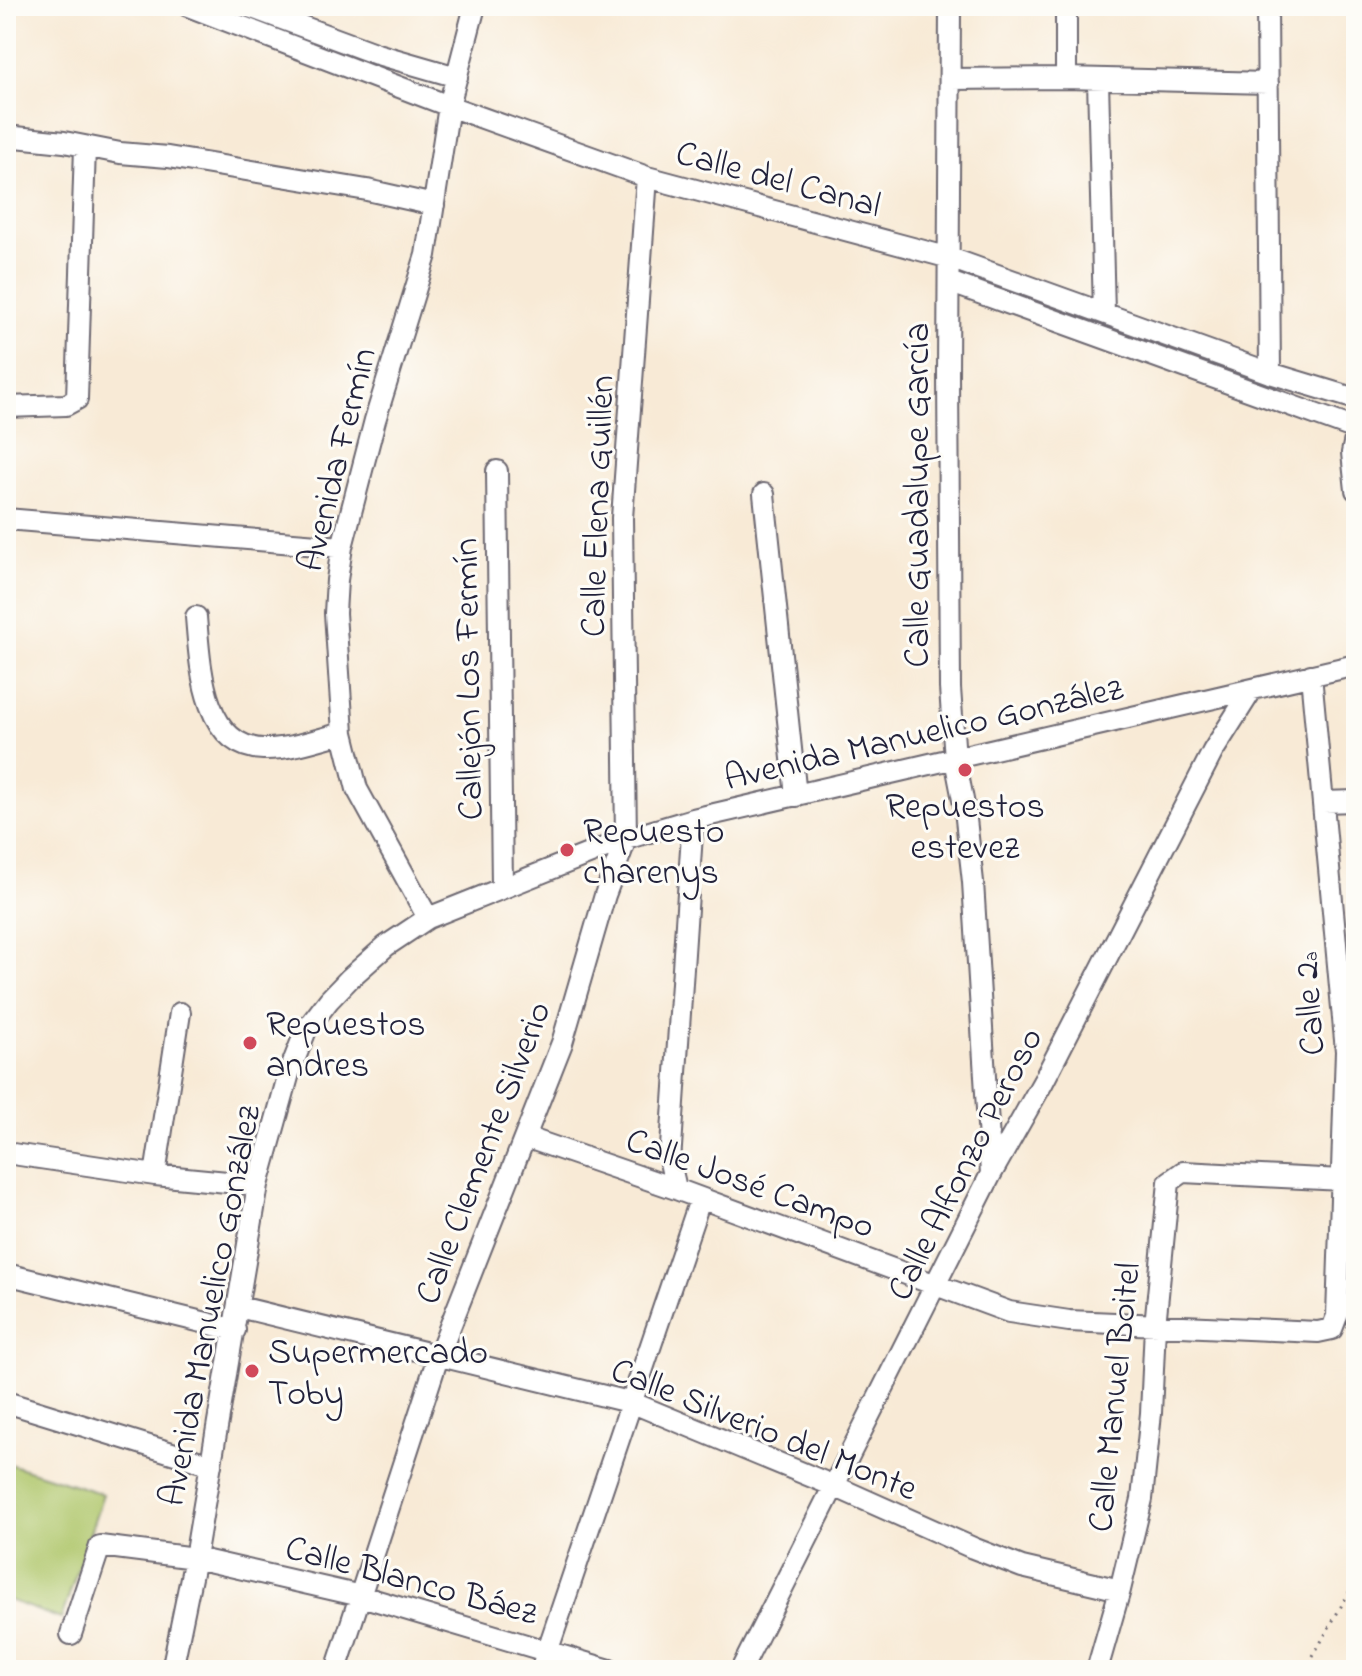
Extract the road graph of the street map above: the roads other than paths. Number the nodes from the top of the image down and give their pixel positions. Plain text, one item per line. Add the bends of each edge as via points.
1 (188, 6) edge
2 (247, 6) edge
3 (475, 6) edge
4 (950, 6) edge
5 (1066, 6) edge
6 (1267, 6) edge
7 (457, 77) junction
8 (1066, 78) junction
9 (950, 79) junction
10 (1098, 80) junction
11 (1268, 83) junction
12 (449, 106) junction
13 (6, 136) edge
14 (85, 147) junction
15 (647, 177) junction
16 (434, 205) junction
17 (950, 258) junction
18 (949, 282) junction
19 (1104, 313) junction
20 (1270, 373) junction
21 (1356, 399) edge
22 (6, 407) edge
23 (1356, 432) edge
24 (497, 471) dead end
25 (1356, 490) edge
26 (764, 494) dead end
27 (6, 519) edge
28 (342, 547) junction
29 (196, 617) dead end
30 (1356, 665) edge
31 (1311, 675) junction
32 (1251, 691) junction
33 (343, 733) junction
34 (955, 759) junction
35 (796, 796) junction
36 (1356, 801) edge
37 (1323, 802) junction
38 (693, 819) junction
39 (626, 839) junction
40 (502, 886) junction
41 (428, 918) junction
42 (180, 1013) dead end
43 (525, 1137) junction
44 (6, 1153) edge
45 (991, 1174) junction
46 (155, 1175) junction
47 (1343, 1180) junction
48 (258, 1185) junction
49 (676, 1189) junction
50 (700, 1200) junction
51 (6, 1274) edge
52 (938, 1284) junction
53 (239, 1307) junction
54 (1155, 1326) junction
55 (1332, 1329) joint
56 (235, 1330) junction
57 (438, 1357) junction
58 (6, 1402) edge
59 (633, 1403) junction
60 (211, 1465) junction
61 (834, 1486) junction
62 (195, 1558) junction
63 (1120, 1590) junction
64 (361, 1596) junction
65 (71, 1634) dead end
66 (548, 1650) junction
67 (172, 1670) edge
68 (336, 1670) edge
69 (541, 1670) edge
70 (610, 1670) edge
71 (741, 1670) edge
72 (1097, 1670) edge

1 - 12 street, Calle del Canal
2 - 7 street
3 - 7 street, Avenida Fermín
4 - 9 street, Calle Guadalupe García
5 - 8 street
6 - 11 street
7 - 12 street, Avenida Fermín
8 - 9 street
8 - 10 street
9 - 17 street, Calle Guadalupe García
10 - 11 street
10 - 19 street
11 - 20 street
12 - 15 street, Calle del Canal
12 - 16 street, Avenida Fermín
13 - 14 street
14 - 16 street
14 - 22 street via 78,396 70,405
15 - 17 street, Calle del Canal
15 - 39 street, Calle Elena Guillén via 622,518
16 - 28 street, Avenida Fermín via 426,255
17 - 18 street, Calle Guadalupe García
17 - 19 street, Calle del Canal
18 - 23 street
18 - 34 street, Calle Guadalupe García via 950,688
19 - 20 street, Calle del Canal
20 - 21 street, Calle del Canal
23 - 25 street
24 - 40 street, Callejón Los Fermín
26 - 35 street
27 - 28 street
28 - 33 street, Avenida Fermín via 335,613
29 - 33 street via 202,676 212,710 228,736 266,749
30 - 31 street, Avenida Manuelico González
31 - 32 street, Avenida Manuelico González
31 - 37 street, Calle 2ª
32 - 34 street, Avenida Manuelico González
32 - 45 street, Calle Alfonzo Peroso via 1213,751
33 - 41 street, Avenida Fermín via 357,789
34 - 35 street, Avenida Manuelico González
34 - 45 street, Calle Guadalupe García via 973,882
35 - 38 street, Avenida Manuelico González
36 - 37 street
37 - 47 street, Calle 2ª via 1346,1051
38 - 39 street, Avenida Manuelico González
38 - 49 street via 670,1162
39 - 40 street, Avenida Manuelico González
39 - 43 street, Calle Clemente Silverio via 562,1043
40 - 41 street, Avenida Manuelico González
41 - 48 street, Avenida Manuelico González via 350,978 306,1030
42 - 46 street
43 - 49 street, Calle José Campo
43 - 57 street, Calle Clemente Silverio
44 - 46 street
45 - 52 street, Calle Alfonzo Peroso
46 - 48 street
47 - 54 street, Calle Manuel Boitel via 1198,1172 1173,1177 1166,1189
47 - 55 street, Calle 2ª via 1337,1316
48 - 53 street, Avenida Manuelico González
49 - 50 street, Calle José Campo
50 - 52 street, Calle José Campo
50 - 59 street
51 - 56 street
52 - 54 street, Calle José Campo via 1009,1312
52 - 61 street, Calle Alfonzo Peroso
53 - 56 street, Avenida Manuelico González
53 - 57 street, Calle Silverio del Monte
54 - 55 street, Calle José Campo
54 - 63 street, Calle Manuel Boitel via 1142,1499
56 - 60 street, Avenida Manuelico González
57 - 59 street, Calle Silverio del Monte
57 - 64 street, Calle Clemente Silverio
58 - 60 street
59 - 61 street, Calle Silverio del Monte
59 - 66 street
60 - 62 street, Avenida Manuelico González
61 - 63 street, Calle Silverio del Monte via 1022,1567
61 - 71 street, Calle Alfonzo Peroso
62 - 64 street, Calle Blanco Báez
62 - 65 street, Calle Blanco Báez via 100,1546
62 - 67 street, Avenida Manuelico González
63 - 72 street, Calle Manuel Boitel
64 - 66 street, Calle Blanco Báez
64 - 68 street, Calle Clemente Silverio
66 - 69 street
66 - 70 street, Calle Blanco Báez

